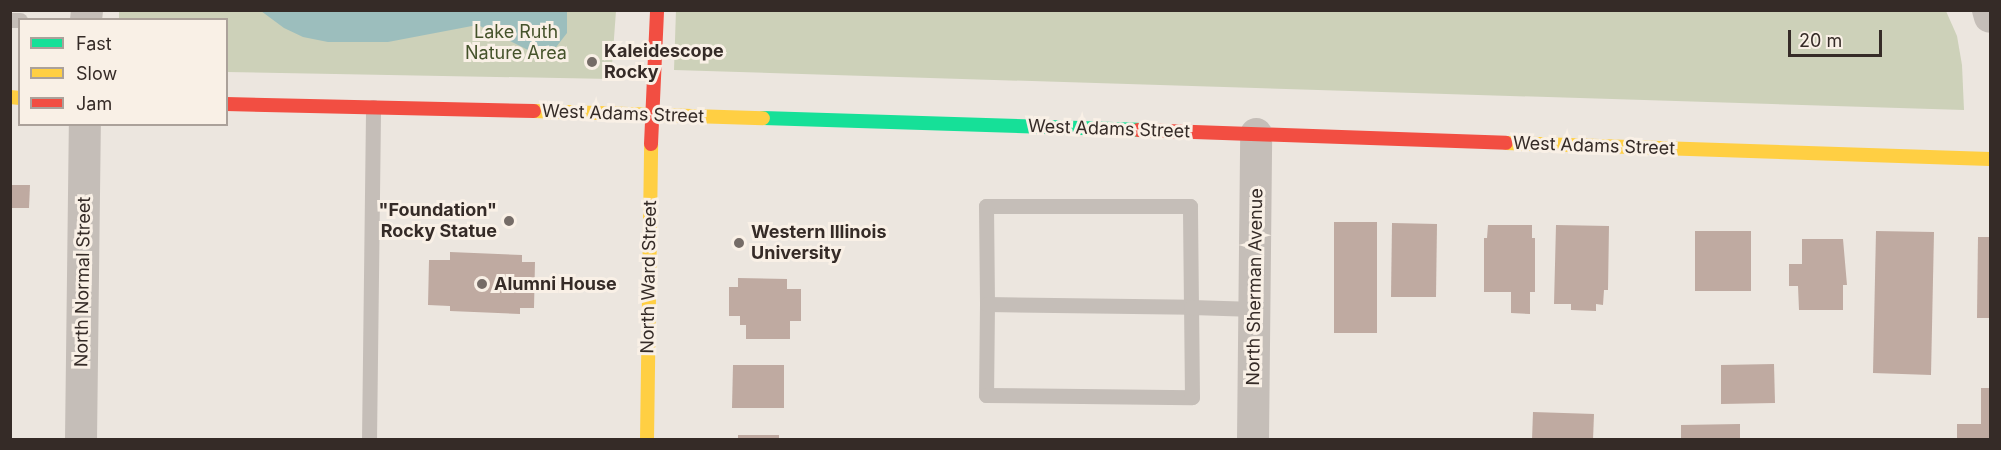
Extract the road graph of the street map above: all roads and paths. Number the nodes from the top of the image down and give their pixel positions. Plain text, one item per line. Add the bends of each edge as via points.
1 (657, 10) edge
2 (1988, 10) edge
3 (1990, 17) edge
4 (228, 104) edge
5 (373, 107) junction
6 (651, 114) junction
7 (85, 126) edge
8 (1256, 134) junction
9 (1990, 159) edge
10 (987, 304) junction
11 (1191, 307) junction
12 (1255, 309) junction
13 (81, 440) edge
14 (369, 440) edge
15 (647, 440) edge
16 (1254, 440) edge

1 - 6 street, North Ward Street
2 - 3 street
4 - 5 street, West Adams Street
5 - 6 street, West Adams Street
5 - 14 lane
6 - 8 street, West Adams Street
6 - 15 street, North Ward Street
7 - 13 street, North Normal Street
8 - 9 street, West Adams Street
8 - 12 street, North Sherman Avenue
10 - 11 lane
10 - 11 lane via 986,395 1192,397
10 - 11 lane via 986,206 1190,206
11 - 12 lane
12 - 16 street, North Sherman Avenue

